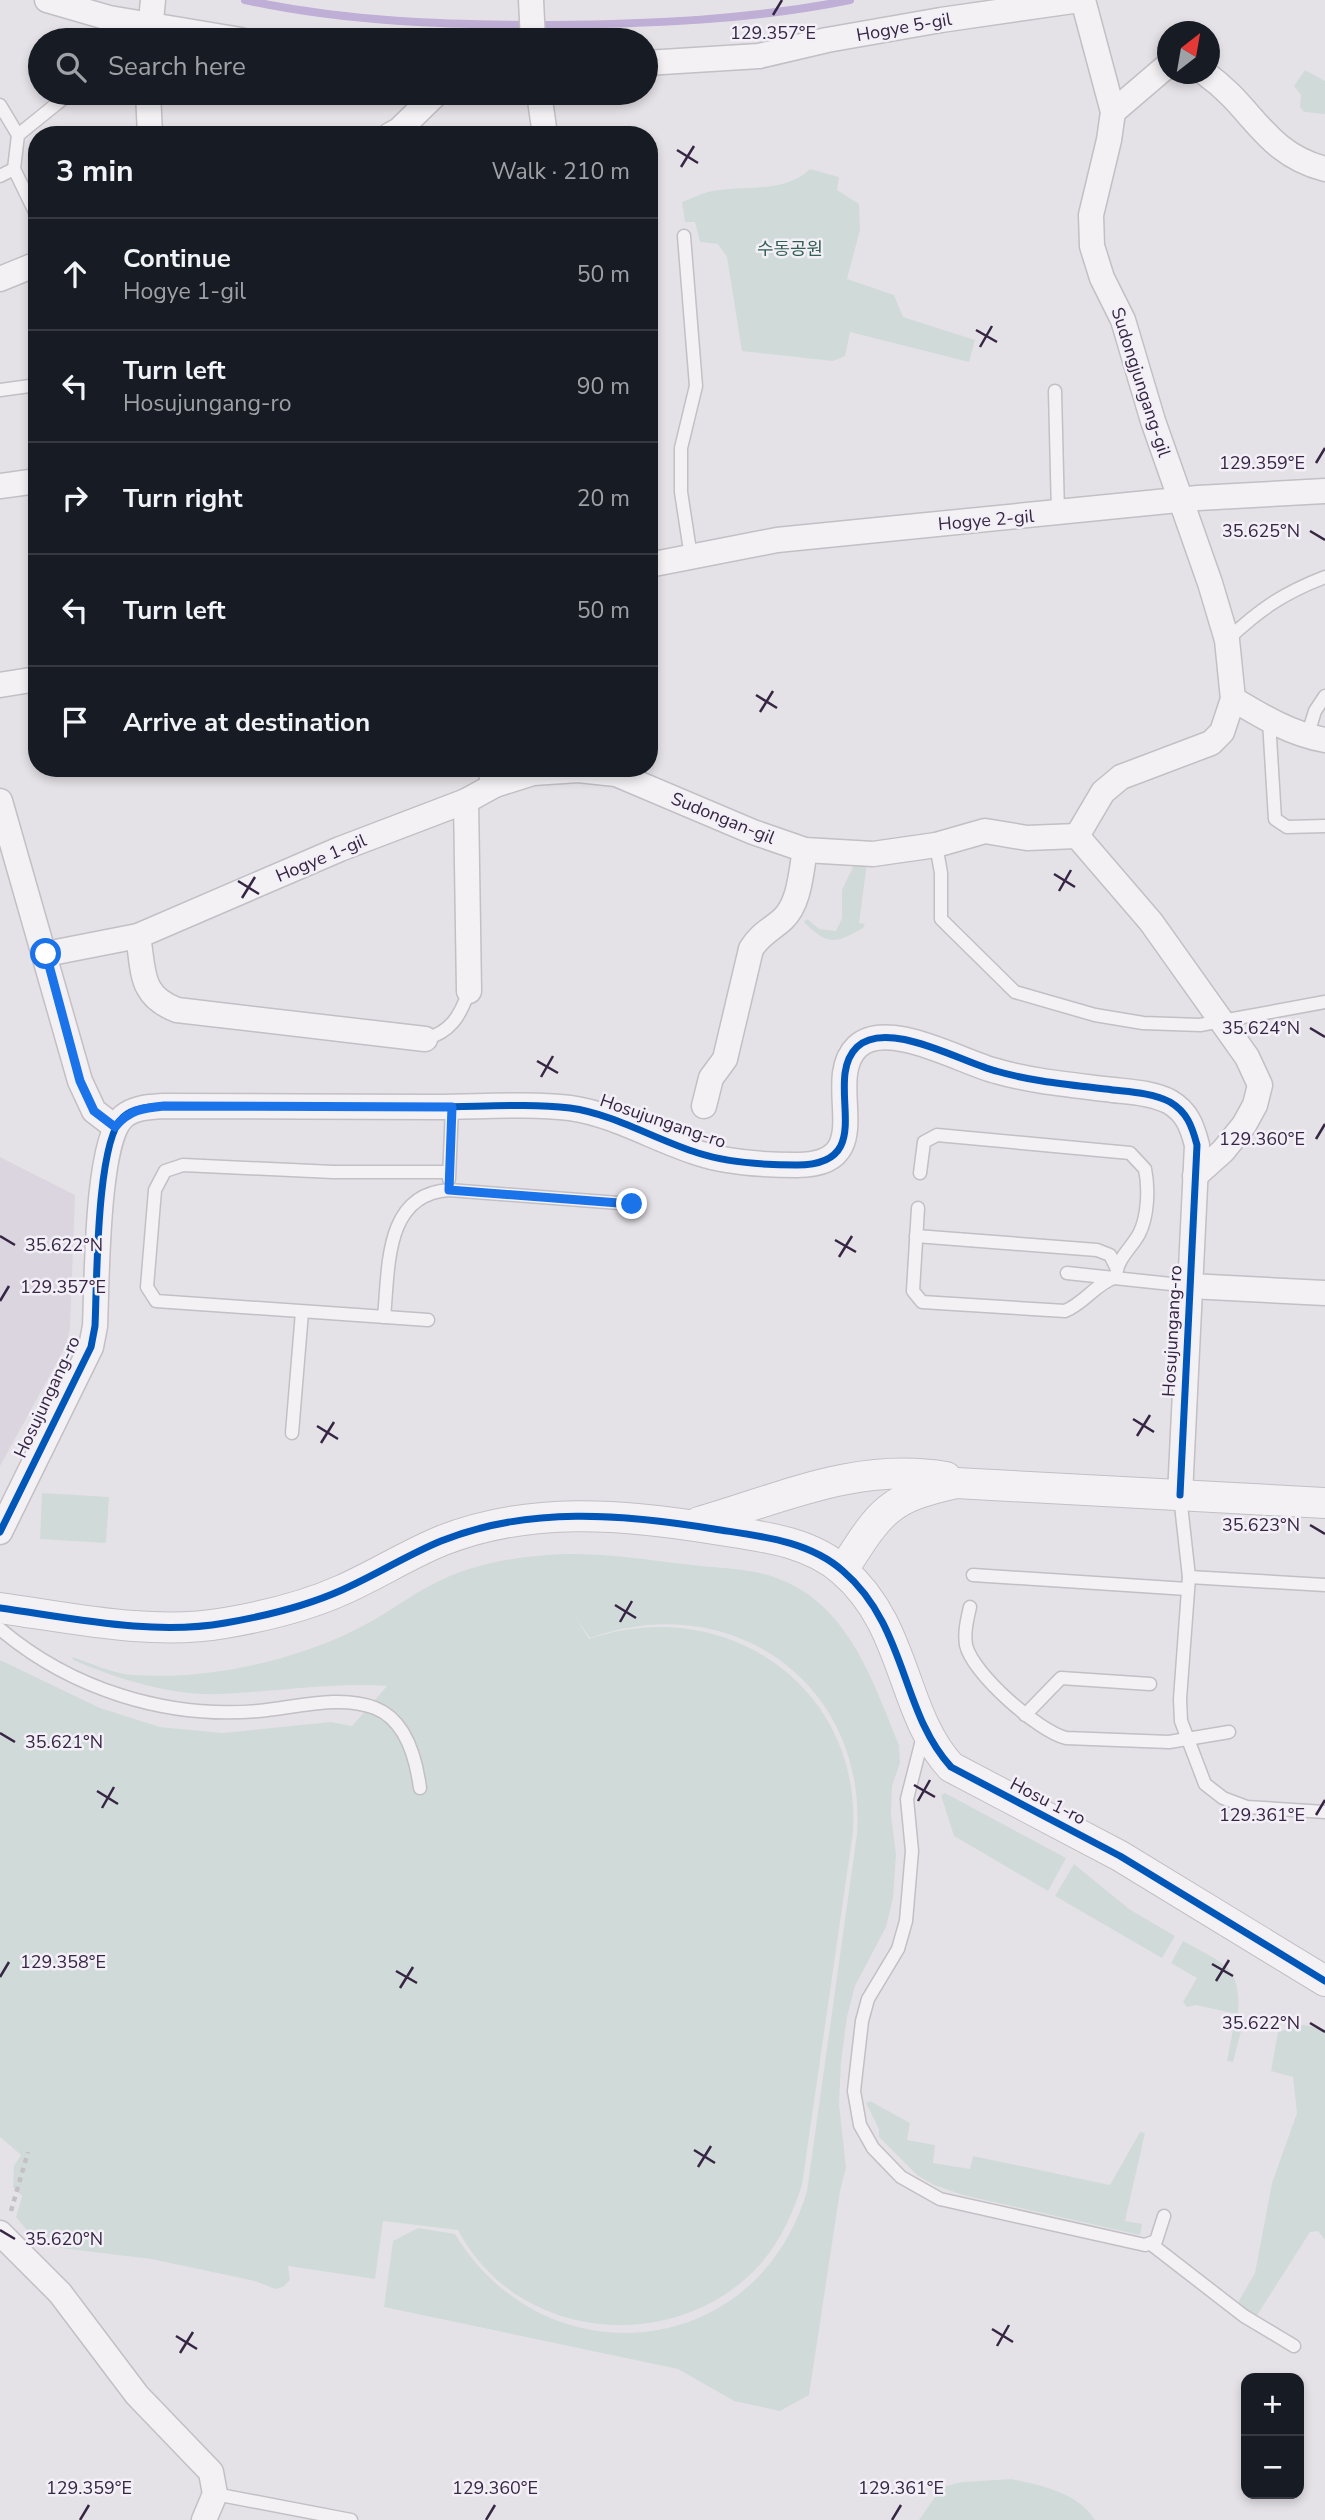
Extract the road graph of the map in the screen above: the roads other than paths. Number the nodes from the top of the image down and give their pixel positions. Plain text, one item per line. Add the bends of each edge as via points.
1 (47, 0) edge
2 (153, 0) edge
3 (531, 0) edge
4 (1082, 0) edge
5 (124, 28) edge
6 (137, 28) edge
7 (532, 28) edge
8 (658, 62) edge
9 (1157, 74) edge
10 (1217, 84) edge
11 (0, 105) edge
12 (55, 105) edge
13 (149, 105) edge
14 (425, 105) edge
15 (541, 105) edge
16 (1113, 112) junction
17 (29, 126) edge
18 (150, 126) edge
19 (404, 126) edge
20 (544, 126) edge
21 (28, 127) edge
22 (18, 135) junction
23 (14, 169) junction
24 (1325, 169) edge
25 (0, 176) edge
26 (28, 198) edge
27 (684, 236) dead end
28 (28, 268) edge
29 (0, 279) edge
30 (28, 386) edge
31 (0, 390) edge
32 (1055, 391) dead end
33 (28, 482) edge
34 (0, 486) edge
35 (1325, 491) edge
36 (1180, 500) junction
37 (1058, 514) junction
38 (691, 557) junction
39 (658, 563) edge
40 (1325, 577) edge
41 (1227, 640) junction
42 (28, 680) edge
43 (0, 685) edge
44 (1325, 696) edge
45 (1233, 699) junction
46 (1269, 721) junction
47 (1316, 738) edge
48 (492, 777) edge
49 (623, 777) edge
50 (466, 800) junction
51 (0, 801) edge
52 (1325, 825) edge
53 (1077, 836) junction
54 (936, 845) junction
55 (805, 850) junction
56 (138, 936) junction
57 (46, 954) junction
58 (469, 991) joint
59 (1325, 1002) edge
60 (1223, 1023) junction
61 (425, 1039) joint
62 (704, 1106) dead end
63 (452, 1107) junction
64 (115, 1127) junction
65 (449, 1172) junction
66 (920, 1173) dead end
67 (1195, 1176) junction
68 (449, 1190) junction
69 (632, 1204) dead end
70 (918, 1209) dead end
71 (916, 1236) junction
72 (1116, 1272) junction
73 (1067, 1273) dead end
74 (1190, 1286) junction
75 (1325, 1293) edge
76 (302, 1312) junction
77 (384, 1317) junction
78 (428, 1320) dead end
79 (292, 1433) dead end
80 (995, 1485) junction
81 (1180, 1496) junction
82 (1325, 1503) edge
83 (690, 1525) junction
84 (0, 1532) edge
85 (843, 1570) junction
86 (973, 1575) dead end
87 (1188, 1583) junction
88 (1325, 1585) edge
89 (970, 1607) dead end
90 (0, 1608) edge
91 (0, 1629) edge
92 (1150, 1684) dead end
93 (1025, 1716) junction
94 (925, 1725) junction
95 (1229, 1732) dead end
96 (1187, 1740) junction
97 (419, 1788) dead end
98 (1325, 1812) edge
99 (1325, 1981) edge
100 (1164, 2216) dead end
101 (1, 2234) edge
102 (1151, 2244) junction
103 (1294, 2346) dead end
104 (215, 2494) junction
105 (204, 2520) edge
106 (351, 2520) edge

1 - 5 street
2 - 6 street
3 - 7 street
4 - 8 street, Hogye 5-gil via 903,26 759,56
4 - 16 street, Sudongjungang-gil
9 - 16 street
10 - 24 street via 1248,111 1282,152
11 - 22 lane
12 - 17 lane
13 - 18 street
14 - 19 street
15 - 20 street
16 - 36 street, Sudongjungang-gil via 1091,215 1092,246 1123,320
21 - 22 lane
22 - 23 lane
23 - 25 lane
23 - 26 lane
27 - 38 lane via 696,386 681,448 681,492
28 - 29 street
30 - 31 lane
32 - 37 lane
33 - 34 street
35 - 36 street, Hogye 2-gil
36 - 37 street, Hogye 2-gil
36 - 41 street, Sudongjungang-gil
37 - 38 street, Hogye 2-gil via 777,540
38 - 39 street, Hogye 2-gil
40 - 41 lane via 1290,590 1259,610
41 - 45 street, Sudongjungang-gil
42 - 43 street
44 - 47 lane via 1315,711
45 - 46 street
45 - 53 street, Sudongjungang-gil via 1222,732 1211,743 1121,777 1103,792
46 - 47 street
46 - 52 lane via 1275,819 1287,827
48 - 50 street, Hogye 1-gil
49 - 55 street, Sudongan-gil
50 - 56 street, Hogye 1-gil
50 - 58 street
51 - 57 street
53 - 54 street, Sudongan-gil via 1027,838 985,831
53 - 60 street via 1151,922
54 - 55 street, Sudongan-gil via 873,854
54 - 60 lane via 941,919 1015,992 1095,1015 1143,1023
55 - 62 street via 793,904 785,918 761,934 751,949 725,1059 711,1078
56 - 57 street, Hogye 1-gil
56 - 61 street via 148,992 158,1003 177,1010
57 - 64 street via 80,1081 94,1111
58 - 61 lane via 452,1026
59 - 60 lane
60 - 67 street via 1260,1085 1244,1125
63 - 64 street, Hosujungang-ro via 164,1106 124,1115
63 - 65 lane
63 - 67 street, Hosujungang-ro via 569,1108 719,1159 815,1164 830,1158 844,1137 848,1061 857,1047 887,1037 931,1047 996,1071 1167,1100 1191,1123 1197,1145
64 - 84 street, Hosujungang-ro via 104,1169 91,1347
65 - 68 lane
65 - 76 lane via 174,1167 159,1179 147,1287 156,1301
66 - 72 lane via 924,1142 937,1135 1130,1153 1145,1170 1145,1217
67 - 74 street, Hosujungang-ro
68 - 69 lane
68 - 77 lane via 422,1195 401,1220 390,1258
70 - 71 lane
71 - 72 lane via 1097,1250 1110,1255
71 - 72 lane via 913,1291 922,1302 1065,1311
72 - 73 lane
72 - 74 lane
74 - 75 street
74 - 81 street, Hosujungang-ro
76 - 77 lane
76 - 79 lane
77 - 78 lane
80 - 81 street
80 - 83 street via 923,1473 867,1473
80 - 85 street via 956,1483 916,1492 893,1504 868,1531
81 - 82 street
81 - 87 lane
83 - 85 street via 807,1548
83 - 90 street via 550,1516 492,1524 441,1541 290,1611 221,1624 154,1626
85 - 94 street, Hosu 1-ro via 867,1596 889,1632
86 - 87 lane
87 - 88 lane
87 - 96 lane via 1180,1699
89 - 93 lane via 966,1648
91 - 97 lane via 78,1679 144,1702 222,1713 326,1703 378,1709 407,1741
92 - 93 lane via 1061,1678
93 - 96 lane via 1052,1735 1066,1738
94 - 99 street, Hosu 1-ro via 935,1749 951,1767 1120,1856
94 - 102 lane via 907,1799 912,1851 906,1921 898,1949 868,1999 860,2033 855,2091 860,2125 873,2148 901,2177 940,2199
95 - 96 lane
96 - 98 lane via 1205,1784 1223,1798 1247,1807
100 - 102 lane via 1159,2236
101 - 104 street via 60,2293 137,2395 202,2459 215,2483
102 - 103 lane via 1244,2316
104 - 105 street
104 - 106 lane

